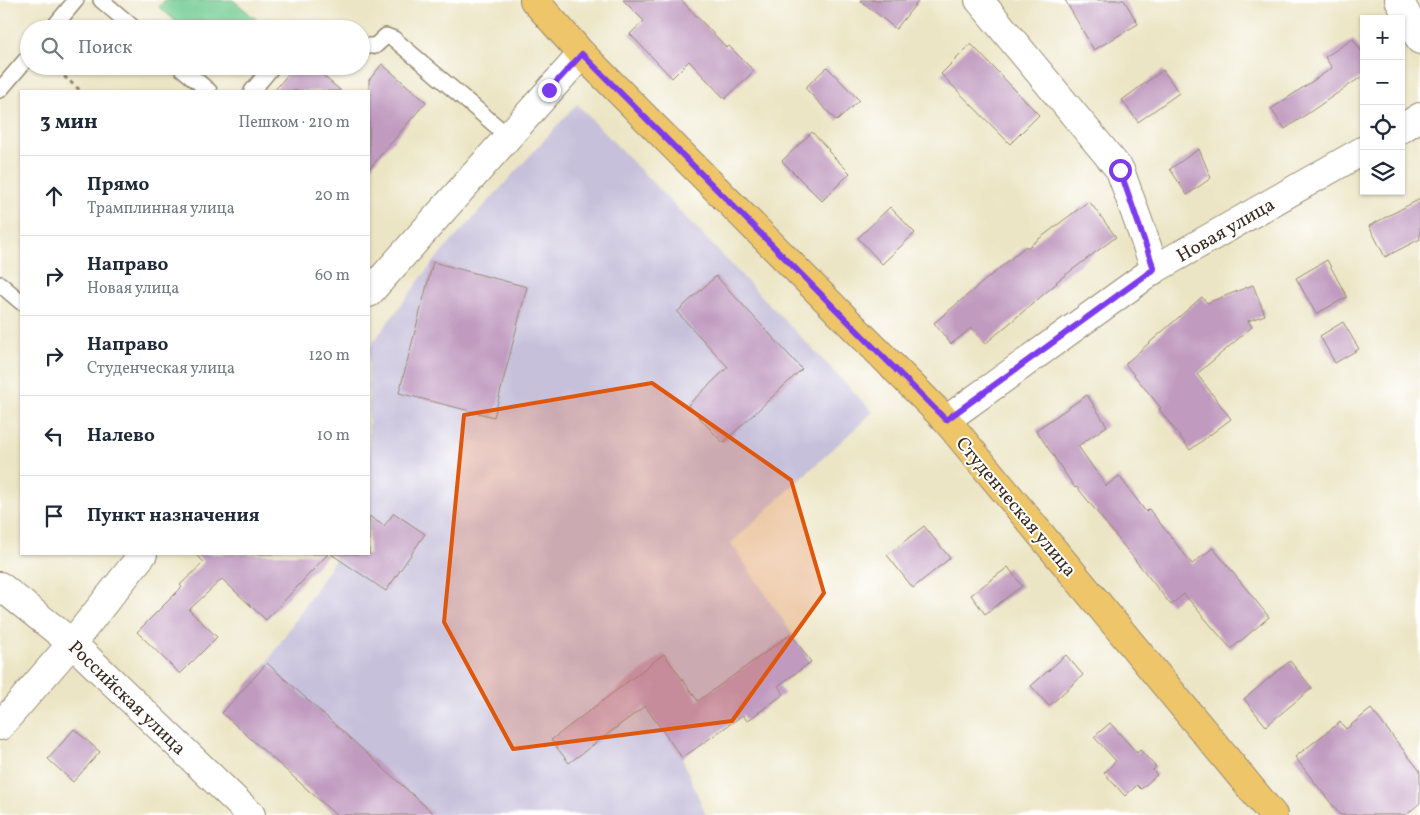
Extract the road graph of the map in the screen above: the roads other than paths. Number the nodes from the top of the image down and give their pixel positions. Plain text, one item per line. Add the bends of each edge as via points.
1 (76, 0) edge
2 (534, 0) edge
3 (979, 0) edge
4 (1399, 0) edge
5 (111, 3) edge
6 (59, 20) edge
7 (127, 20) edge
8 (1420, 40) edge
9 (370, 46) edge
10 (582, 54) junction
11 (20, 67) edge
12 (190, 75) edge
13 (265, 75) edge
14 (0, 90) edge
15 (208, 90) edge
16 (253, 90) edge
17 (1420, 117) edge
18 (1405, 126) edge
19 (508, 136) junction
20 (1360, 152) edge
21 (1154, 269) junction
22 (0, 284) edge
23 (370, 292) edge
24 (20, 301) edge
25 (946, 420) junction
26 (142, 555) edge
27 (0, 586) edge
28 (72, 642) junction
29 (0, 726) edge
30 (251, 815) edge
31 (1272, 815) edge

1 - 6 lane
2 - 10 main road, Студенческая улица
3 - 21 street via 1120,170
4 - 8 street
5 - 7 lane
9 - 19 lane via 375,46 386,36 394,39
10 - 19 street
10 - 25 main road, Студенческая улица
11 - 14 lane
12 - 15 lane
13 - 16 lane
17 - 18 street
19 - 23 street
20 - 21 street, Новая улица
21 - 25 street, Новая улица
22 - 24 lane
25 - 31 main road, Студенческая улица
26 - 28 street
27 - 28 street, Российская улица
28 - 29 street
28 - 30 street, Российская улица

